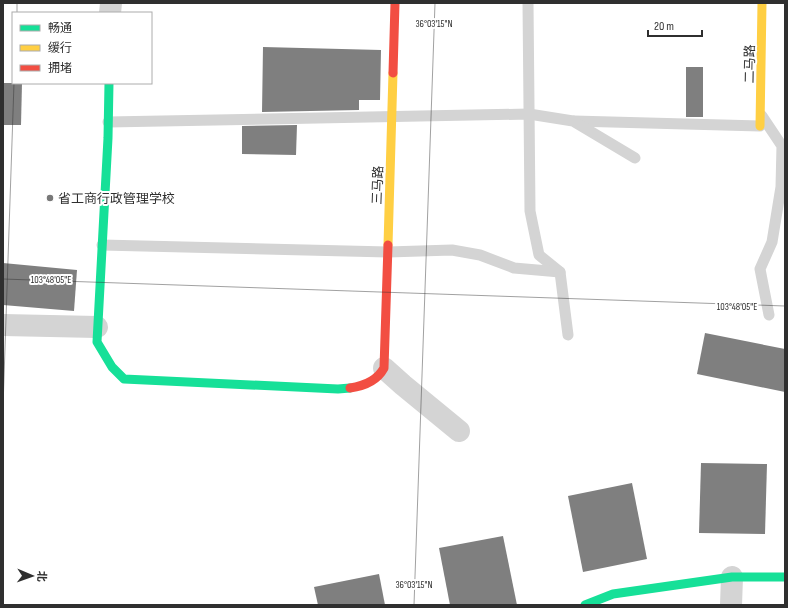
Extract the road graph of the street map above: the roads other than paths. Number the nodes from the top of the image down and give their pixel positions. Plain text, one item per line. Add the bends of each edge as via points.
1 (395, 3) edge
2 (528, 3) edge
3 (762, 3) edge
4 (109, 84) edge
5 (529, 114) junction
6 (761, 114) junction
7 (392, 116) junction
8 (573, 121) junction
9 (108, 122) junction
10 (760, 126) joint
11 (635, 158) dead end
12 (102, 245) junction
13 (388, 252) junction
14 (560, 272) junction
15 (769, 315) dead end
16 (3, 325) edge
17 (97, 327) junction
18 (568, 335) dead end
19 (384, 368) junction
20 (459, 431) dead end
21 (732, 577) junction
22 (785, 577) edge
23 (585, 605) edge
24 (731, 605) edge

1 - 7 street, 三马路
2 - 5 lane
3 - 6 street, 二马路
4 - 9 street
5 - 7 lane
5 - 8 lane
5 - 14 lane via 530,211 539,255
6 - 10 street, 二马路
6 - 15 lane via 782,146 781,187 772,242 760,269
7 - 9 lane
7 - 13 street, 三马路
8 - 10 lane
8 - 11 lane
9 - 12 street
12 - 13 lane
12 - 17 street
13 - 14 lane via 452,250 480,255 514,268
13 - 19 street, 三马路
14 - 18 lane
16 - 17 street
17 - 19 street via 97,342 112,367 124,379 338,389 363,386 380,376
19 - 20 street
21 - 22 street
21 - 23 street via 613,594
21 - 24 street

